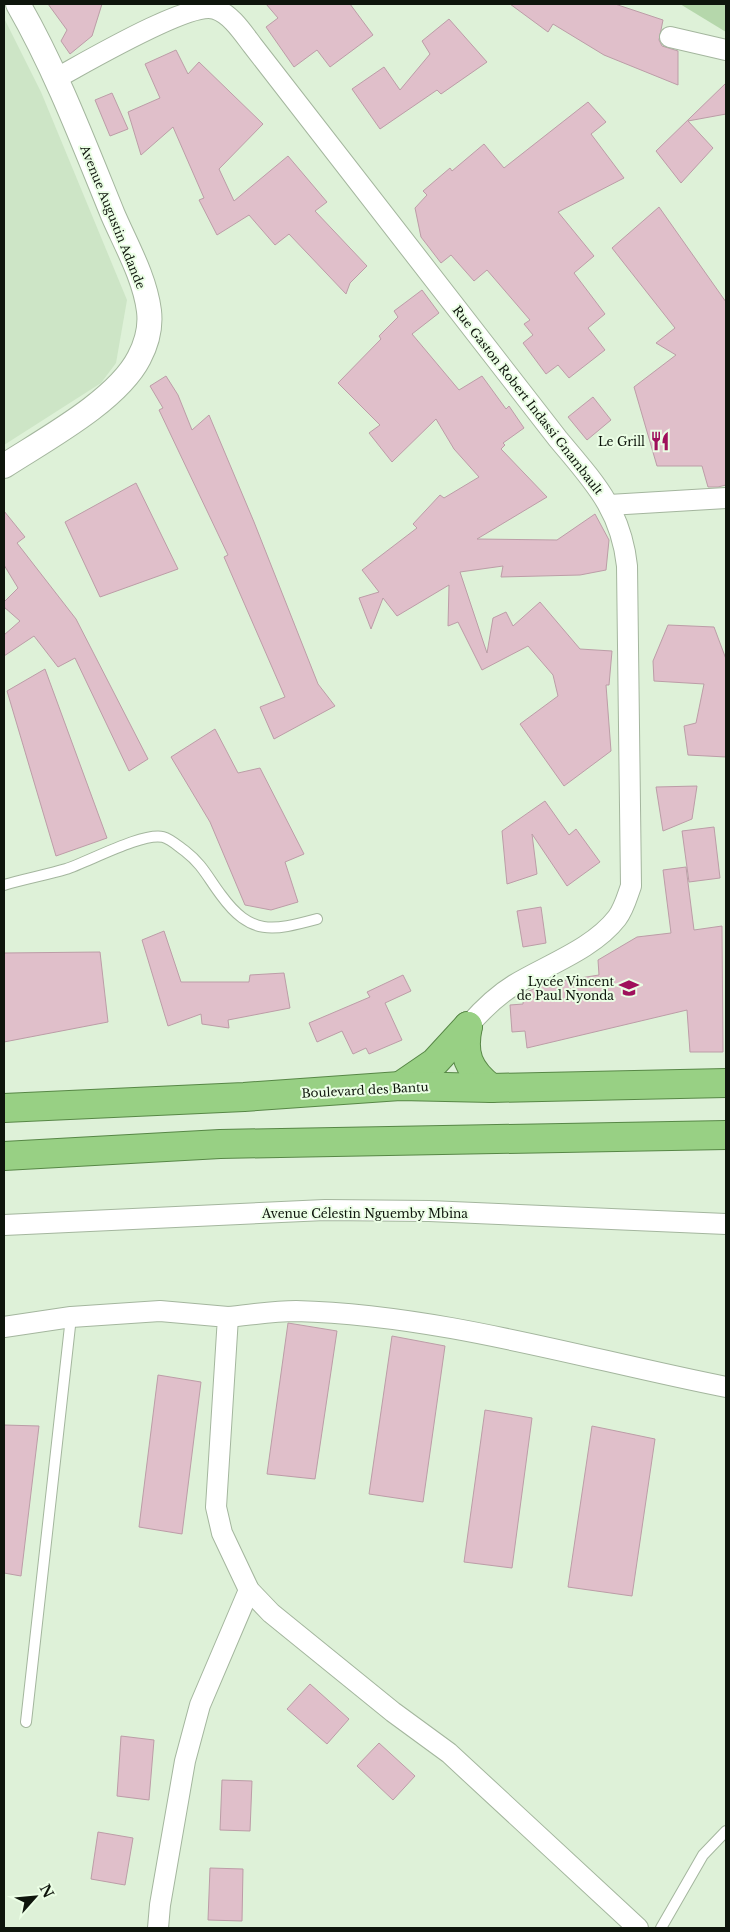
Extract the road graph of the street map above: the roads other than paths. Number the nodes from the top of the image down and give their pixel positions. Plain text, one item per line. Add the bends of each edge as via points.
1 (18, 4) edge
2 (670, 37) dead end
3 (726, 50) edge
4 (55, 78) junction
5 (4, 466) edge
6 (726, 498) edge
7 (609, 505) junction
8 (4, 885) edge
9 (317, 919) dead end
10 (468, 1026) junction
11 (726, 1083) edge
12 (400, 1086) junction
13 (491, 1088) junction
14 (4, 1108) edge
15 (726, 1135) edge
16 (4, 1156) edge
17 (726, 1224) edge
18 (4, 1225) edge
19 (228, 1316) junction
20 (71, 1317) junction
21 (4, 1327) edge
22 (726, 1387) edge
23 (249, 1590) junction
24 (26, 1722) dead end
25 (726, 1831) edge
26 (158, 1928) edge
27 (638, 1928) edge
28 (661, 1928) edge

1 - 4 street, Avenue Augustin Adande
2 - 3 street
4 - 5 street, Avenue Augustin Adande via 135,266 149,310 149,328 138,360 110,394
4 - 7 street, Rue Gaston Robert Indassi Gnambault via 187,11 214,9 225,16 240,28 311,118
6 - 7 street
7 - 10 street, Rue Gaston Robert Indassi Gnambault via 623,537 627,566 631,886 618,917 605,930 513,986
8 - 9 lane via 66,869 144,838 163,837 194,858 243,921 263,928
10 - 12 highway via 435,1062
10 - 13 highway via 465,1048 468,1060 481,1080
11 - 13 highway, Boulevard des Bantu
12 - 13 highway, Boulevard des Bantu
12 - 14 highway, Boulevard des Bantu
15 - 16 highway via 220,1144
17 - 18 street, Avenue Célestin Nguemby Mbina via 429,1211 325,1210
19 - 20 street via 160,1311
19 - 22 street via 294,1311 359,1315 488,1335
19 - 23 street via 216,1507 222,1533
20 - 21 street
20 - 24 lane
23 - 26 street via 200,1705 190,1742
23 - 27 street via 279,1619 393,1712 449,1753
25 - 28 lane via 703,1854

